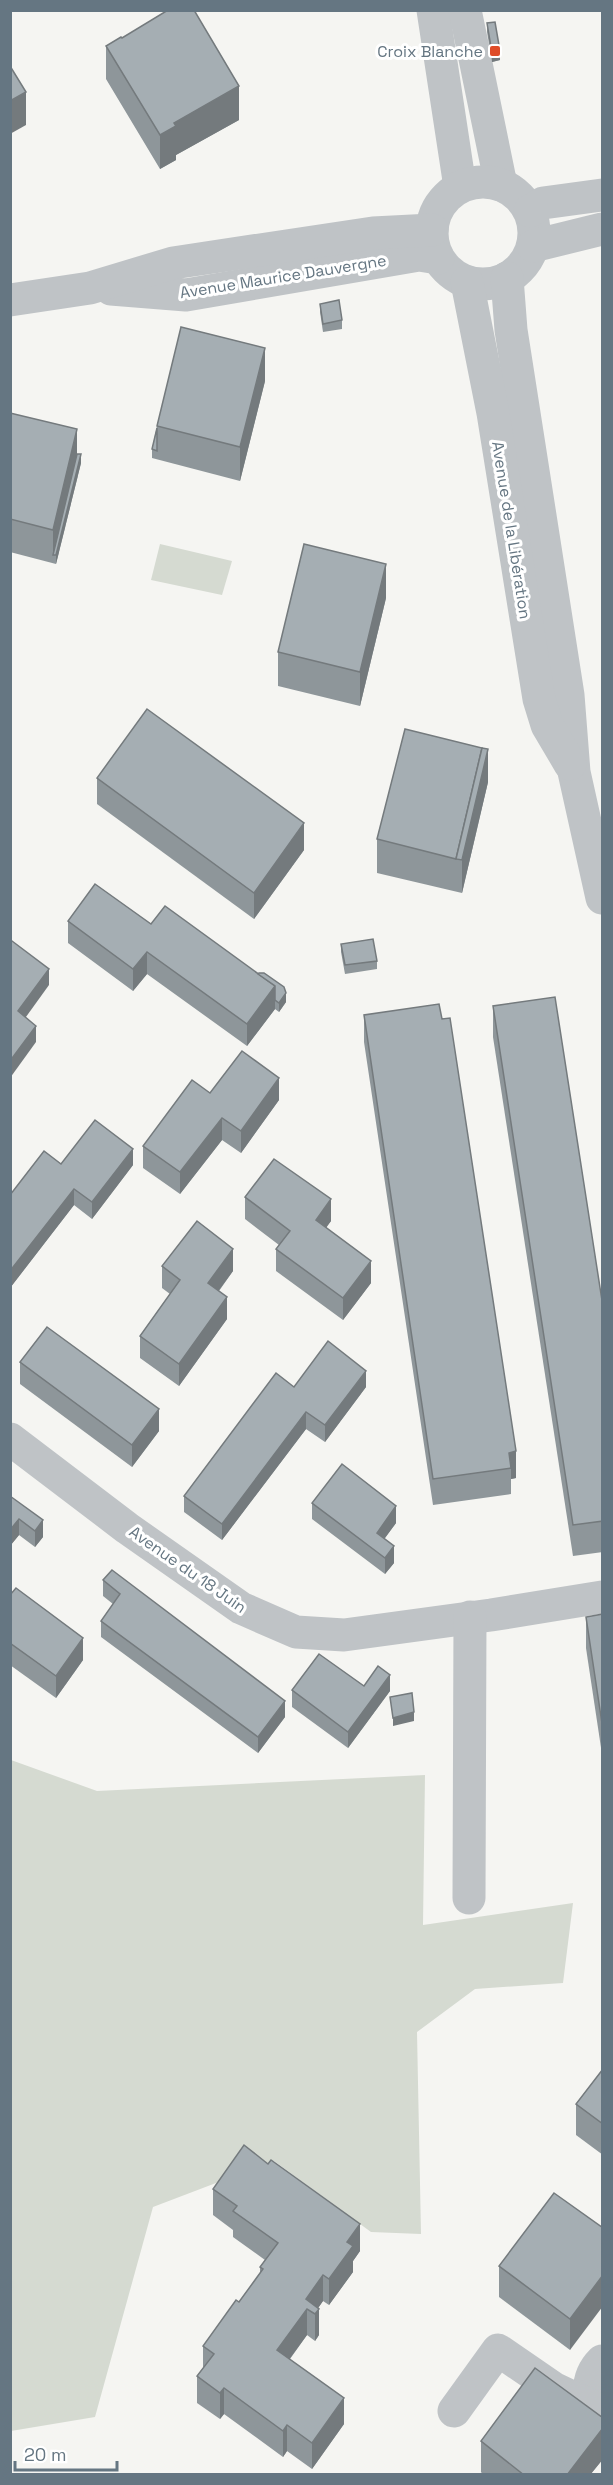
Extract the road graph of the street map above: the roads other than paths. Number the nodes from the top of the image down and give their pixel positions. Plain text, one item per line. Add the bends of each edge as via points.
1 (433, 10) edge
2 (465, 10) edge
3 (501, 185) junction
4 (460, 187) junction
5 (603, 195) edge
6 (530, 212) junction
7 (603, 229) edge
8 (435, 244) junction
9 (533, 246) junction
10 (507, 278) junction
11 (467, 282) junction
12 (10, 300) edge
13 (574, 772) junction
14 (603, 898) edge
15 (10, 1440) edge
16 (603, 1597) edge
17 (470, 1617) junction
18 (469, 1898) dead end
19 (603, 2361) edge
20 (454, 2411) dead end
21 (598, 2413) edge

1 - 4 street
2 - 3 street
3 - 4 street via 487,182
3 - 6 street via 513,191
4 - 8 street via 440,205
5 - 6 street via 543,203
6 - 9 street
7 - 9 street
8 - 11 street via 455,276
8 - 12 street, Avenue Maurice Dauvergne via 418,255 186,295 90,288
9 - 10 street via 518,271
10 - 11 street via 494,284
10 - 13 street, Avenue de la Libération via 511,330 568,695
11 - 13 street, Avenue de la Libération via 493,413 538,699
13 - 14 street, Avenue de la Libération
15 - 17 street, Avenue du 18 Juin via 241,1608 296,1632 344,1635
16 - 17 street, Avenue du 18 Juin
17 - 18 street
19 - 21 street via 591,2379 589,2393
20 - 21 street via 498,2350

